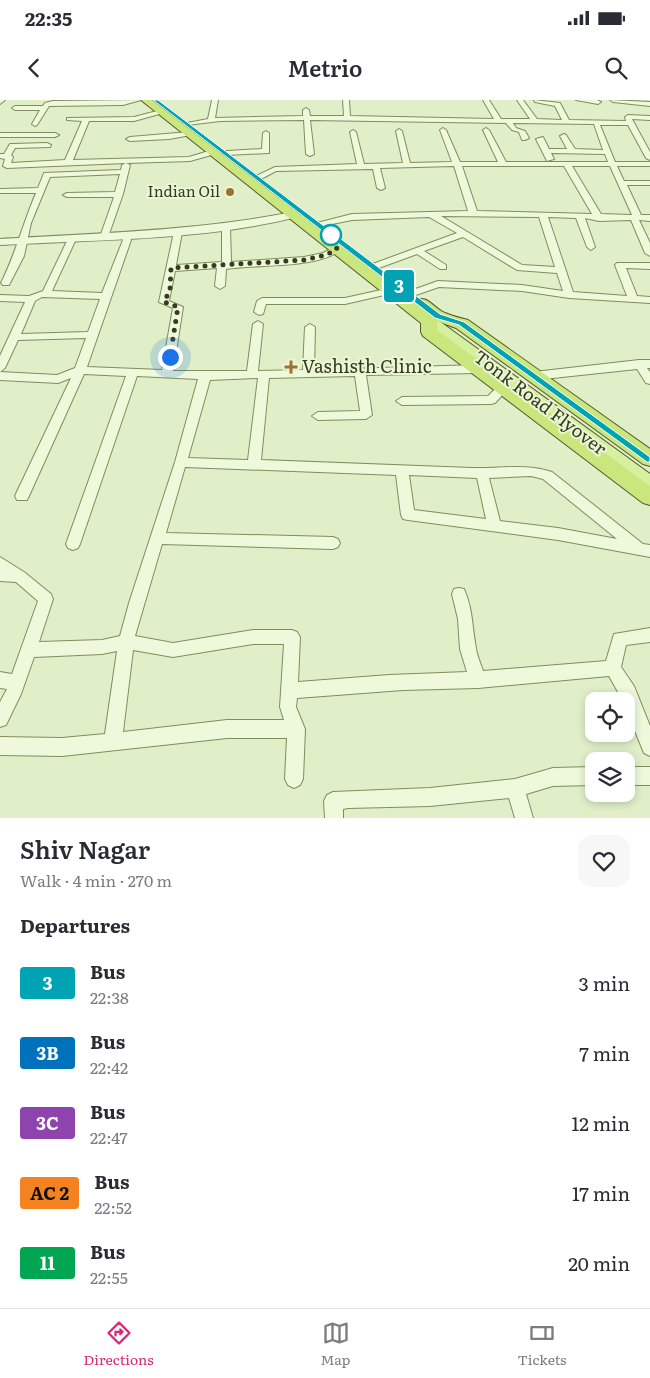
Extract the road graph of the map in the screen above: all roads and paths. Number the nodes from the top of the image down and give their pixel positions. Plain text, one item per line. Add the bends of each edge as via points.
1 (138, 100) edge
2 (146, 100) edge
3 (215, 100) edge
4 (346, 100) edge
5 (486, 100) edge
6 (520, 100) edge
7 (579, 100) edge
8 (613, 100) edge
9 (537, 101) edge
10 (598, 102) dead end
11 (650, 104) edge
12 (159, 106) edge
13 (15, 108) dead end
14 (45, 108) junction
15 (283, 108) dead end
16 (306, 110) dead end
17 (347, 118) junction
18 (650, 118) edge
19 (69, 119) dead end
20 (86, 119) junction
21 (285, 119) junction
22 (308, 119) junction
23 (498, 120) junction
24 (508, 120) junction
25 (534, 120) junction
26 (599, 120) junction
27 (211, 121) junction
28 (566, 121) junction
29 (630, 123) junction
30 (35, 124) dead end
31 (189, 129) junction
32 (443, 130) dead end
33 (486, 130) dead end
34 (399, 131) dead end
35 (353, 132) dead end
36 (266, 134) dead end
37 (0, 135) edge
38 (55, 135) dead end
39 (564, 136) dead end
40 (525, 138) dead end
41 (130, 139) dead end
42 (540, 139) dead end
43 (47, 145) dead end
44 (547, 151) junction
45 (219, 152) junction
46 (572, 152) junction
47 (608, 152) junction
48 (310, 154) dead end
49 (3, 156) edge
50 (650, 158) edge
51 (128, 160) junction
52 (68, 162) junction
53 (51, 163) junction
54 (552, 163) junction
55 (566, 163) junction
56 (612, 163) junction
57 (457, 164) junction
58 (503, 164) junction
59 (650, 164) edge
60 (407, 165) junction
61 (7, 166) junction
62 (376, 166) junction
63 (360, 167) junction
64 (0, 172) edge
65 (125, 172) junction
66 (47, 175) junction
67 (258, 177) junction
68 (622, 182) junction
69 (650, 183) edge
70 (381, 188) dead end
71 (42, 190) junction
72 (0, 191) edge
73 (119, 194) junction
74 (67, 195) dead end
75 (473, 213) junction
76 (431, 214) junction
77 (293, 215) junction
78 (543, 215) junction
79 (580, 217) junction
80 (599, 218) junction
81 (636, 218) junction
82 (650, 218) edge
83 (317, 224) junction
84 (226, 227) junction
85 (178, 232) junction
86 (463, 234) junction
87 (126, 236) junction
88 (104, 237) junction
89 (72, 239) junction
90 (24, 240) junction
91 (0, 242) edge
92 (591, 247) dead end
93 (337, 249) junction
94 (418, 251) junction
95 (650, 253) edge
96 (225, 266) junction
97 (650, 266) edge
98 (373, 267) junction
99 (443, 267) dead end
100 (171, 268) junction
101 (520, 268) junction
102 (561, 270) junction
103 (5, 273) edge
104 (6, 283) dead end
105 (220, 286) dead end
106 (522, 288) junction
107 (390, 291) junction
108 (46, 294) junction
109 (410, 294) junction
110 (569, 295) junction
111 (106, 296) junction
112 (0, 298) edge
113 (31, 299) junction
114 (633, 299) junction
115 (650, 300) edge
116 (259, 312) dead end
117 (435, 319) junction
118 (258, 324) dead end
119 (310, 327) dead end
120 (453, 333) junction
121 (93, 336) junction
122 (14, 337) junction
123 (645, 364) edge
124 (0, 368) edge
125 (477, 369) junction
126 (80, 370) junction
127 (133, 373) junction
128 (167, 374) junction
129 (308, 374) junction
130 (360, 374) junction
131 (258, 375) junction
132 (0, 376) edge
133 (205, 376) junction
134 (534, 376) junction
135 (650, 380) edge
136 (503, 388) junction
137 (402, 401) dead end
138 (318, 416) dead end
139 (650, 459) edge
140 (181, 462) junction
141 (254, 465) junction
142 (402, 470) junction
143 (650, 470) edge
144 (482, 473) junction
145 (650, 485) edge
146 (22, 496) dead end
147 (650, 497) edge
148 (494, 526) junction
149 (157, 538) junction
150 (333, 543) dead end
151 (73, 544) dead end
152 (644, 550) edge
153 (0, 563) edge
154 (0, 576) edge
155 (19, 576) junction
156 (459, 594) dead end
157 (650, 635) edge
158 (126, 642) junction
159 (28, 650) junction
160 (613, 668) junction
161 (0, 680) edge
162 (478, 680) junction
163 (17, 682) junction
164 (289, 691) junction
165 (644, 718) edge
166 (0, 719) edge
167 (296, 729) junction
168 (113, 741) junction
169 (0, 746) edge
170 (650, 748) edge
171 (585, 776) edge
172 (635, 776) edge
173 (650, 776) edge
174 (294, 779) dead end
175 (515, 788) junction
176 (334, 818) edge
177 (524, 818) edge

1 - 14 street via 47,104
2 - 12 highway
3 - 27 street
4 - 17 street
5 - 23 street
6 - 25 street
7 - 10 street
8 - 11 street
9 - 28 street via 558,104
12 - 20 street via 134,119
12 - 31 highway
13 - 14 street
14 - 30 street
15 - 21 street
16 - 22 street
17 - 22 street
17 - 23 street
18 - 29 street via 628,117
19 - 20 street
20 - 52 street
21 - 22 street
21 - 27 street
22 - 48 street
23 - 24 street
24 - 25 street
24 - 40 street
25 - 28 street
26 - 28 street
26 - 29 street
26 - 47 street
27 - 31 street
29 - 50 street
31 - 41 street
31 - 45 highway
32 - 57 street
33 - 58 street
34 - 60 street
35 - 63 street
36 - 45 street via 266,152
37 - 38 street
39 - 46 street
42 - 44 street
43 - 49 street via 12,146
44 - 46 street
44 - 54 street
45 - 51 street via 190,159
45 - 67 highway
45 - 77 highway
46 - 47 street
47 - 56 street
49 - 61 street via 9,157
51 - 52 street
51 - 65 street
52 - 53 street
53 - 61 street
53 - 66 street
54 - 55 street
54 - 58 street
55 - 56 street
55 - 80 street
56 - 59 street
56 - 68 street
57 - 58 street
57 - 60 street
57 - 75 street
60 - 62 street
61 - 64 street
62 - 63 street
62 - 70 street
63 - 67 street via 276,169
65 - 66 street
65 - 73 street
66 - 71 street
67 - 83 highway
68 - 69 street
68 - 81 street
71 - 72 street
71 - 90 street
73 - 74 street
73 - 88 street
75 - 76 street
75 - 78 street
76 - 83 street via 352,217
76 - 86 street
77 - 84 street
77 - 93 highway
78 - 79 street
78 - 102 street
79 - 80 street
79 - 92 street
80 - 81 street
81 - 82 street
81 - 95 street
83 - 98 highway
84 - 85 street
84 - 96 street
85 - 87 street
85 - 100 street
86 - 94 street
86 - 101 street
87 - 88 street
87 - 111 street
88 - 89 street
89 - 90 street
89 - 108 street
90 - 91 street
90 - 103 street via 19,256
93 - 96 street via 304,260
93 - 107 highway
94 - 98 street
94 - 99 street
96 - 100 street
96 - 105 street
97 - 114 street via 620,265
98 - 109 highway
100 - 128 street via 170,290 164,302 178,307
101 - 102 street
101 - 106 street
102 - 110 street
103 - 104 street
106 - 109 street via 438,284
106 - 110 street
107 - 116 street via 345,301 262,300
107 - 117 highway
108 - 111 street
108 - 113 street
109 - 117 highway
110 - 114 street
111 - 121 street
112 - 113 street
113 - 122 street
114 - 115 street
117 - 120 main road, Tonk Road Flyover
117 - 125 highway via 429,332
117 - 134 highway via 462,324
118 - 131 street
119 - 129 street
120 - 143 main road, Tonk Road Flyover
120 - 145 main road, Tonk Road Flyover
121 - 122 street
121 - 126 street
122 - 124 street
123 - 134 street
123 - 135 street
125 - 130 street
125 - 136 highway
126 - 127 street
126 - 132 street via 58,379
126 - 146 street
127 - 128 street
127 - 151 street
128 - 133 street
129 - 130 street
129 - 131 street
130 - 138 street via 366,415
131 - 133 street
131 - 141 street
133 - 140 street
134 - 139 highway
136 - 137 street via 491,400
136 - 147 highway
140 - 141 street
140 - 149 street
141 - 142 street
142 - 144 street
142 - 148 street via 408,515
144 - 148 street
144 - 152 street via 531,471 547,475
148 - 152 street
149 - 150 street
149 - 158 street via 131,614
153 - 155 street
154 - 155 street
155 - 159 street via 46,599
156 - 162 street via 466,619 468,649
157 - 160 street via 619,640
158 - 159 street via 102,647
158 - 164 street via 173,650 253,637 292,637
158 - 168 street
159 - 163 street
160 - 162 street
160 - 165 street
161 - 163 street
162 - 164 street
163 - 166 street
164 - 167 street via 288,707
165 - 170 street
167 - 168 street via 227,729
167 - 174 street
168 - 169 street via 62,748
171 - 175 street via 553,777
172 - 173 street
175 - 176 street via 430,797 333,801
175 - 177 street

